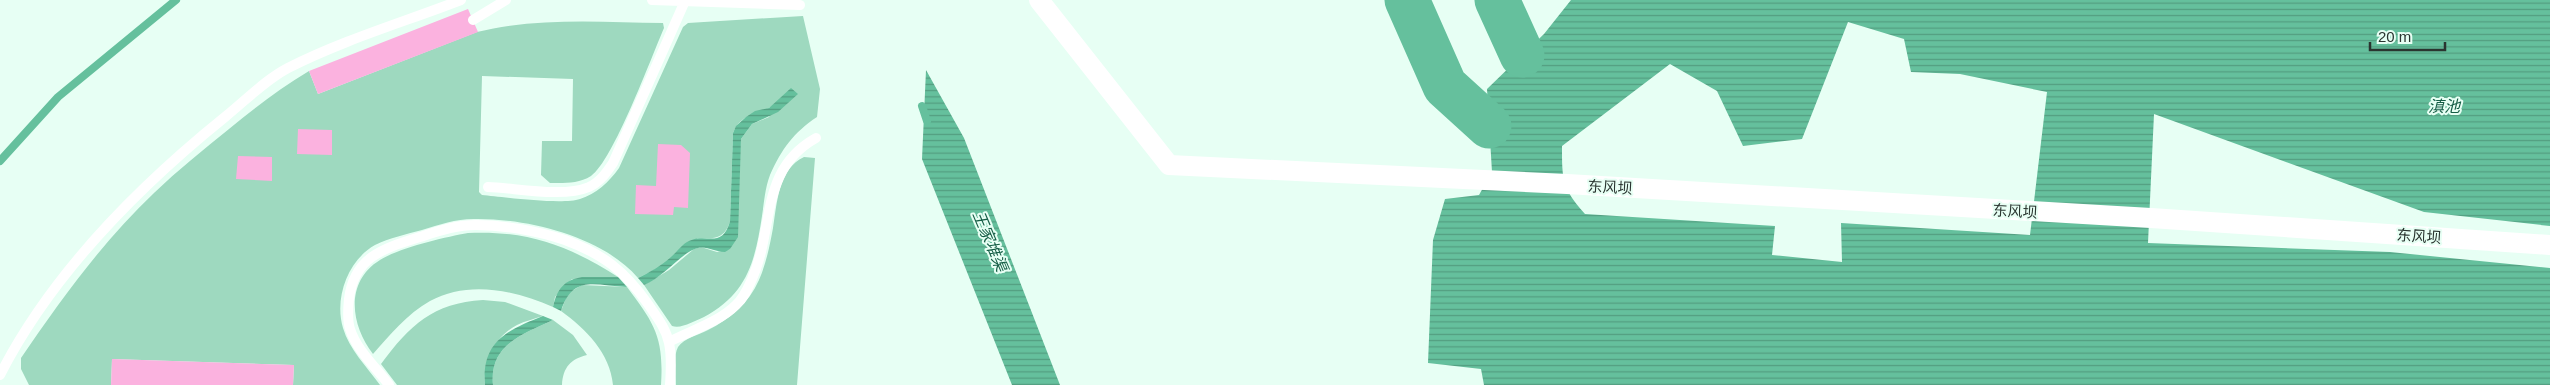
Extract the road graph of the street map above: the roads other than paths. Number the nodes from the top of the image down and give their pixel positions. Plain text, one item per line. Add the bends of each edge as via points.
1 (461, 0) edge
2 (506, 0) edge
3 (652, 0) edge
4 (1039, 0) edge
5 (684, 1) edge
6 (800, 5) dead end
7 (473, 20) dead end
8 (816, 138) dead end
9 (488, 187) dead end
10 (2550, 245) edge
11 (669, 342) junction
12 (0, 375) edge
13 (389, 385) edge
14 (670, 385) edge

1 - 12 lane via 286,69 198,138 137,193 90,246 32,321
2 - 7 lane
3 - 5 lane
4 - 10 street, 东风坝 via 1169,165 1567,184
5 - 6 lane
5 - 9 lane via 613,163 604,176 573,192
8 - 11 lane via 791,155 777,179 762,249 745,294 724,314
11 - 13 lane via 663,325 626,275 595,254 566,240 529,231 478,225 451,227 373,255 350,287 350,329 361,351
11 - 14 lane

